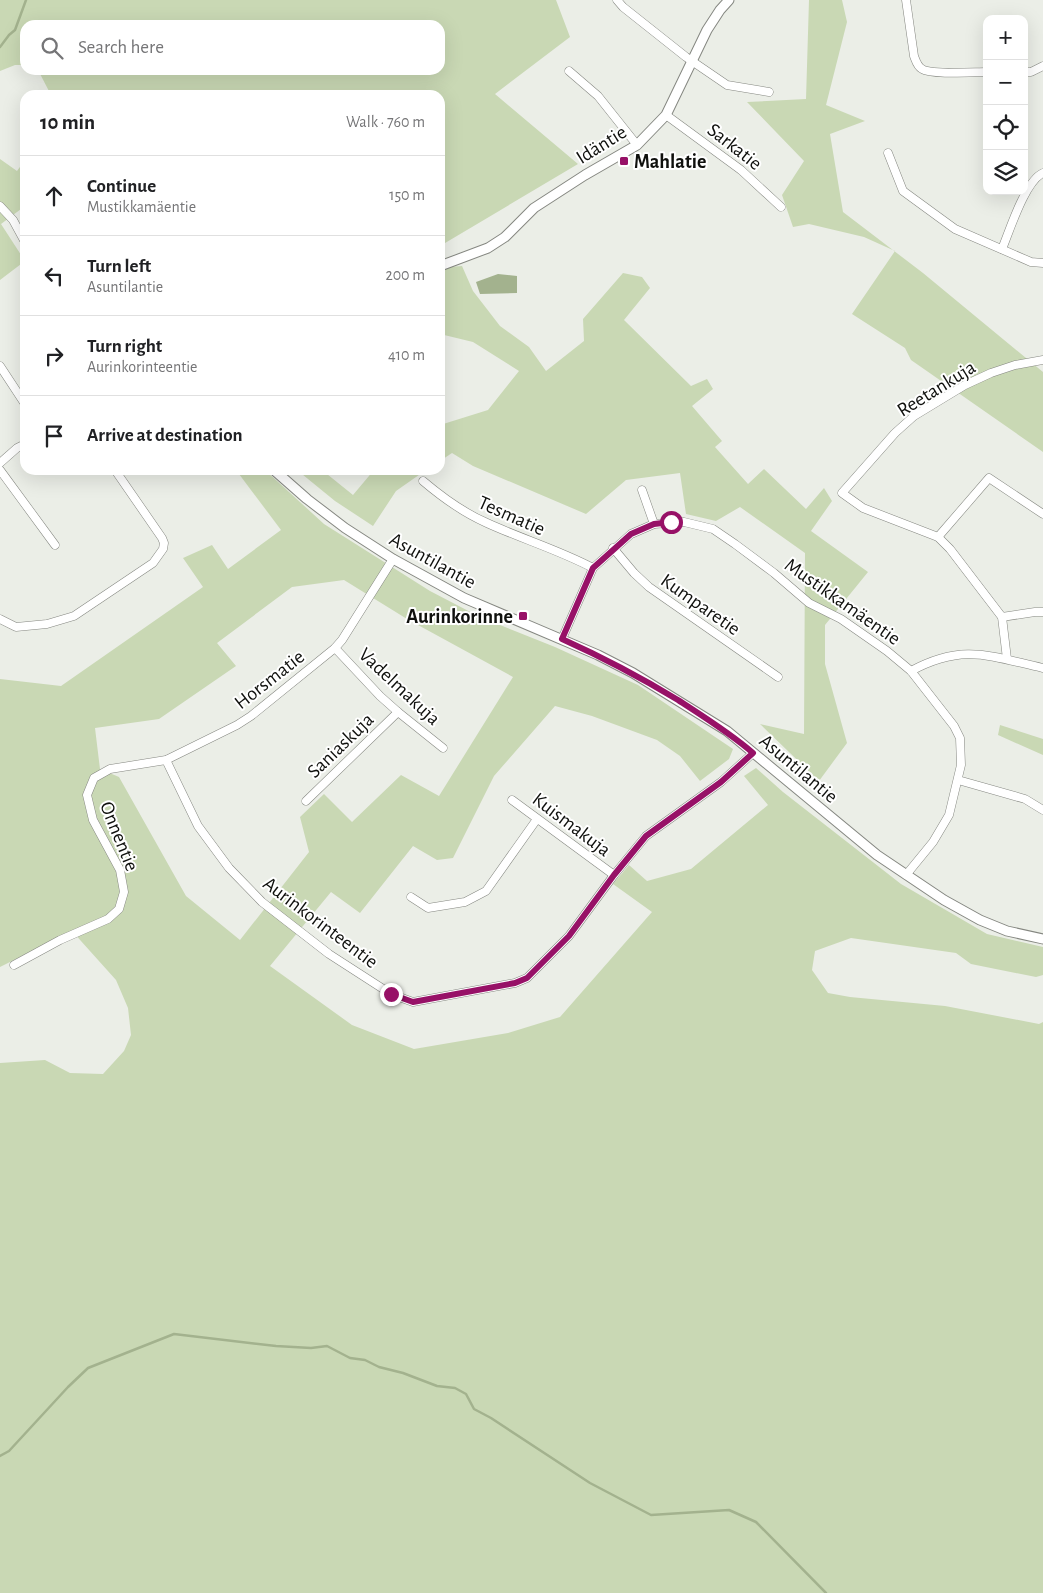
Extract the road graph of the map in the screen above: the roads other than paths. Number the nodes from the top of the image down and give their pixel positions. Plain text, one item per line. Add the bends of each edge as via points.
1 (617, 0) edge
2 (729, 0) edge
3 (906, 0) edge
4 (693, 62) junction
5 (1043, 66) edge
6 (569, 71) dead end
7 (1028, 71) edge
8 (983, 72) edge
9 (769, 92) dead end
10 (666, 114) junction
11 (637, 145) junction
12 (888, 153) dead end
13 (1043, 174) edge
14 (0, 206) edge
15 (781, 207) dead end
16 (20, 233) edge
17 (1002, 249) junction
18 (1043, 263) edge
19 (445, 264) edge
20 (1043, 360) edge
21 (0, 366) edge
22 (20, 396) edge
23 (20, 446) edge
24 (0, 463) edge
25 (0, 470) edge
26 (118, 475) edge
27 (280, 475) edge
28 (424, 481) dead end
29 (642, 490) dead end
30 (1043, 514) edge
31 (654, 524) junction
32 (938, 538) junction
33 (55, 545) dead end
34 (613, 548) junction
35 (392, 559) junction
36 (593, 568) junction
37 (1043, 612) edge
38 (1002, 617) junction
39 (0, 619) edge
40 (562, 639) junction
41 (335, 648) junction
42 (1007, 659) junction
43 (1043, 668) edge
44 (911, 672) junction
45 (778, 677) dead end
46 (398, 712) junction
47 (444, 748) dead end
48 (753, 753) junction
49 (166, 760) junction
50 (122, 766) joint
51 (958, 780) junction
52 (512, 800) dead end
53 (306, 801) dead end
54 (1043, 810) edge
55 (538, 820) junction
56 (614, 875) junction
57 (906, 875) junction
58 (411, 896) dead end
59 (1043, 939) edge
60 (14, 965) dead end

1 - 4 street
2 - 4 street, Idäntie via 707,30
3 - 8 street via 914,56 919,67 929,72
4 - 9 street via 727,85
4 - 10 street, Idäntie
5 - 7 street
6 - 11 street via 598,96
10 - 11 street, Idäntie
10 - 15 street, Sarkatie via 741,170
11 - 19 street, Idäntie via 534,208 505,237 488,248
12 - 17 street via 903,191 955,229
13 - 17 street via 1032,182 1026,192
14 - 16 street
17 - 18 street via 1031,262
20 - 32 street, Reetankuja via 1015,364 991,373 914,416 842,493 863,508
21 - 22 street
23 - 24 street
25 - 33 street
26 - 39 street via 164,543 153,563 74,616 47,624 16,627
27 - 35 street, Asuntilantie via 345,528
28 - 36 street, Tesmatie via 458,508 486,523
29 - 31 street
30 - 32 street via 988,478
31 - 34 street, Mustikkamäentie via 631,534
31 - 44 street, Mustikkamäentie via 684,522 713,529 809,603 870,638
32 - 38 street via 964,566
34 - 36 street, Mustikkamäentie
34 - 45 street, Kumparetie via 649,588
35 - 40 street, Asuntilantie via 464,598
35 - 41 street, Horsmatie
36 - 40 street, Mustikkamäentie
37 - 38 street
38 - 42 street
40 - 48 street, Asuntilantie via 633,673 727,732
41 - 46 street, Vadelmakuja
41 - 49 street, Horsmatie via 244,721
42 - 43 street
42 - 44 street via 961,654 932,661
44 - 51 street, Mustikkamäentie via 946,714 960,738
46 - 47 street, Vadelmakuja
46 - 53 street, Saniaskuja
48 - 56 street, Aurinkorinteentie via 721,782 646,836
48 - 57 street, Asuntilantie via 876,855
49 - 50 street, Horsmatie
49 - 56 street, Aurinkorinteentie via 198,826 229,868 262,902 329,954 391,994 413,1002 527,978 569,936
50 - 60 street, Onnentie via 94,778 87,795 93,820 120,870 124,892 119,909 108,919
51 - 54 street via 1025,799
51 - 57 street, Mustikkamäentie via 949,815 933,842
52 - 55 street, Kuismakuja
55 - 56 street, Kuismakuja
55 - 58 street via 486,891 465,902 428,908
57 - 59 street, Asuntilantie via 980,920 1006,931

